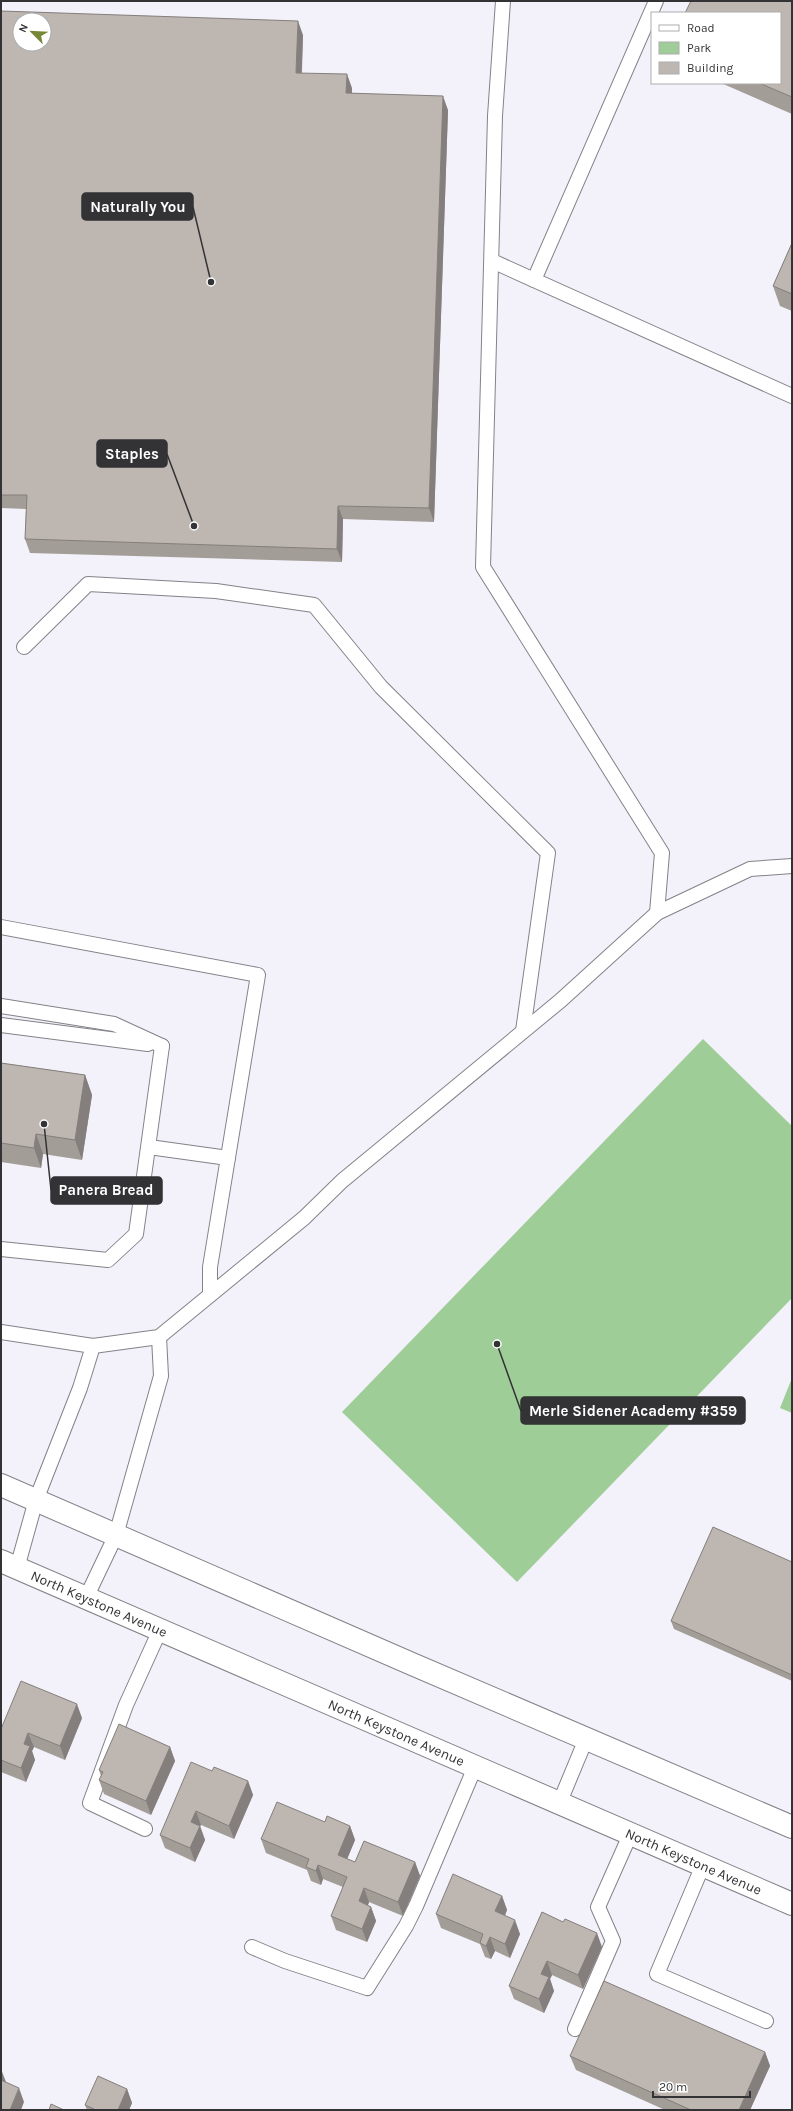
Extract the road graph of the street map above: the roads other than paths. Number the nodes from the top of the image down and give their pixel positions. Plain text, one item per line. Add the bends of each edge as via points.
1 (503, 1) edge
2 (656, 1) edge
3 (651, 12) edge
4 (651, 12) edge
5 (492, 261) junction
6 (534, 280) junction
7 (792, 396) edge
8 (24, 648) dead end
9 (792, 866) edge
10 (658, 913) junction
11 (1, 927) edge
12 (1, 1006) edge
13 (1, 1025) edge
14 (522, 1031) junction
15 (162, 1046) junction
16 (149, 1147) junction
17 (228, 1158) junction
18 (1, 1249) edge
19 (210, 1294) junction
20 (1, 1332) edge
21 (159, 1338) junction
22 (93, 1346) junction
23 (1, 1485) edge
24 (36, 1500) junction
25 (116, 1535) junction
26 (9, 1564) edge
27 (86, 1598) junction
28 (160, 1630) junction
29 (586, 1739) junction
30 (475, 1767) junction
31 (559, 1804) junction
32 (792, 1827) edge
33 (145, 1829) dead end
34 (630, 1835) junction
35 (703, 1865) junction
36 (792, 1904) edge
37 (252, 1947) dead end
38 (766, 2021) dead end
39 (576, 2029) dead end

1 - 5 lane via 495,116
2 - 4 lane
3 - 6 lane
5 - 6 lane
5 - 10 lane via 484,567 662,853
6 - 7 lane
8 - 14 lane via 88,584 216,591 314,605 381,686 548,853
9 - 10 lane via 750,869
10 - 14 lane via 560,1001
11 - 17 lane via 258,975
12 - 15 lane via 114,1024
13 - 15 lane
14 - 19 lane via 342,1181 304,1218
15 - 16 lane
16 - 17 lane
16 - 18 lane via 136,1234 108,1260
17 - 19 lane via 210,1267
19 - 21 lane
20 - 22 lane
21 - 22 lane
21 - 25 lane via 160,1376
22 - 24 lane via 80,1388
23 - 24 main road
24 - 25 main road
24 - 26 lane
25 - 27 lane
25 - 29 main road
26 - 27 main road, North Keystone Avenue
27 - 28 main road, North Keystone Avenue
28 - 30 main road, North Keystone Avenue
28 - 33 lane via 126,1706 90,1803
29 - 31 lane
29 - 32 main road
30 - 31 main road, North Keystone Avenue
30 - 37 lane via 416,1906 367,1988 285,1961
31 - 34 main road, North Keystone Avenue
34 - 35 main road, North Keystone Avenue
34 - 39 lane via 598,1907 613,1941
35 - 36 main road, North Keystone Avenue
35 - 38 lane via 657,1974

